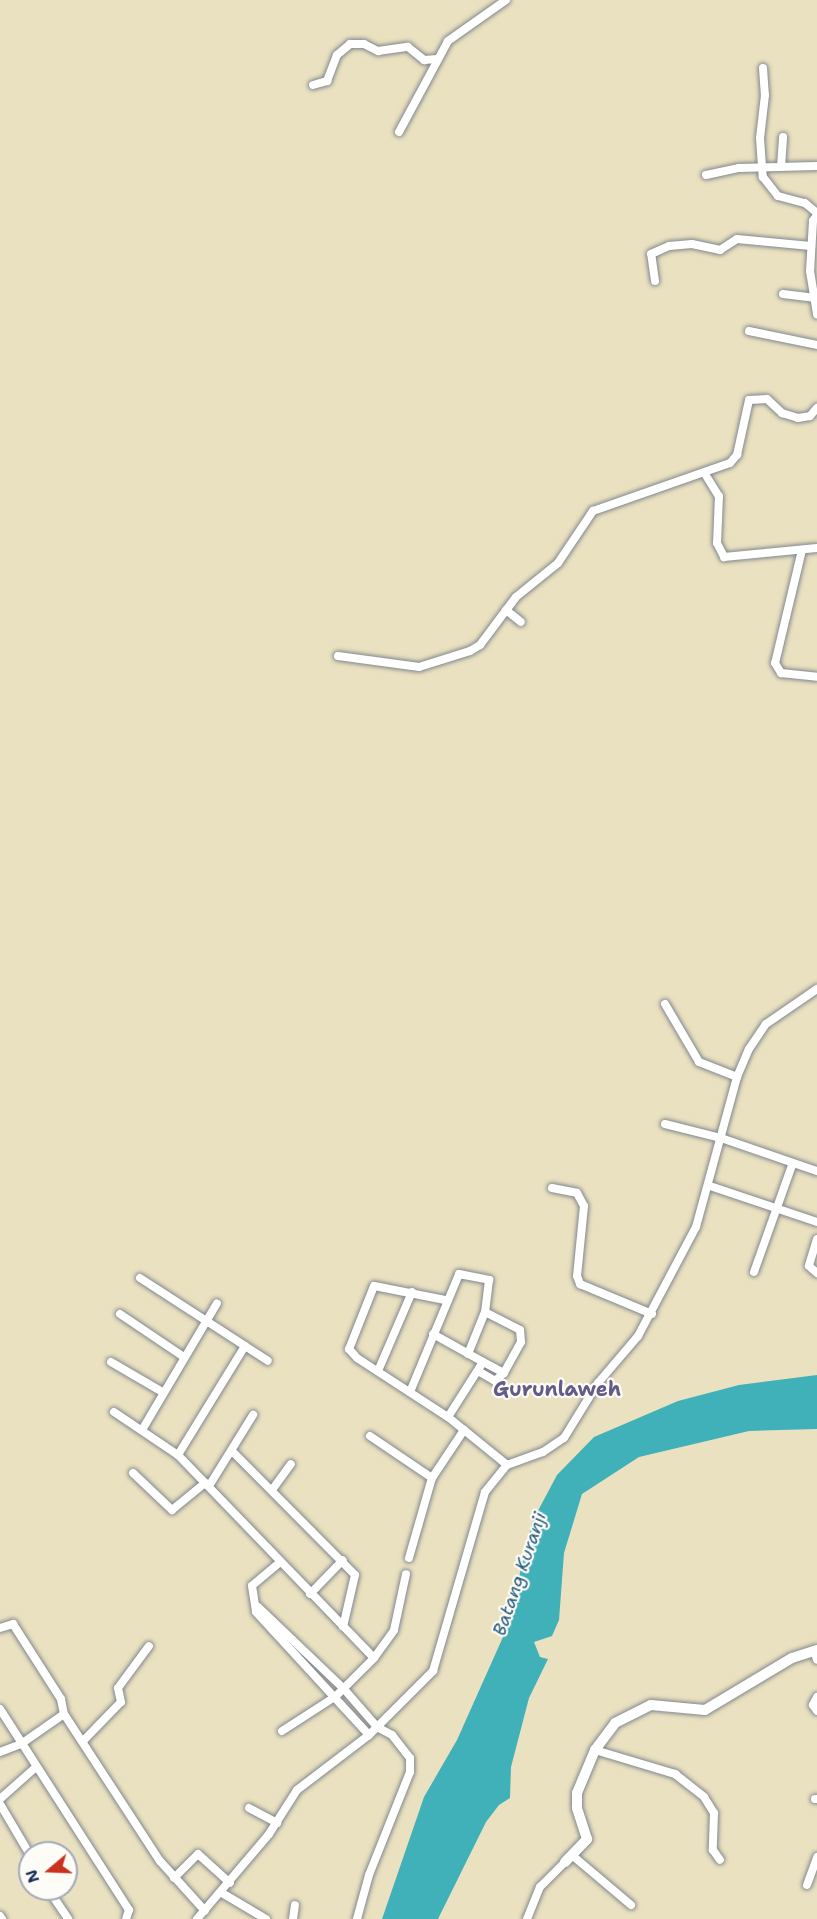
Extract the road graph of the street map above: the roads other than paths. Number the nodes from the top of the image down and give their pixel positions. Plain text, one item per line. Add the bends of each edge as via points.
1 (506, 0) edge
2 (437, 59) junction
3 (763, 68) dead end
4 (313, 85) dead end
5 (399, 132) dead end
6 (783, 137) dead end
7 (765, 166) junction
8 (782, 166) junction
9 (817, 166) edge
10 (706, 175) dead end
11 (817, 214) edge
12 (811, 246) junction
13 (814, 262) edge
14 (656, 281) dead end
15 (783, 294) dead end
16 (816, 298) edge
17 (817, 314) edge
18 (749, 331) dead end
19 (817, 345) edge
20 (817, 408) edge
21 (705, 474) junction
22 (817, 548) edge
23 (802, 550) junction
24 (506, 610) junction
25 (521, 622) dead end
26 (338, 656) dead end
27 (817, 677) edge
28 (816, 992) edge
29 (665, 1004) dead end
30 (738, 1077) junction
31 (665, 1124) dead end
32 (721, 1138) junction
33 (792, 1166) junction
34 (817, 1171) edge
35 (710, 1186) junction
36 (552, 1188) dead end
37 (780, 1208) junction
38 (817, 1222) edge
39 (817, 1239) edge
40 (754, 1272) dead end
41 (817, 1273) edge
42 (140, 1278) dead end
43 (411, 1292) junction
44 (445, 1300) junction
45 (218, 1303) dead end
46 (485, 1312) junction
47 (120, 1314) dead end
48 (652, 1314) junction
49 (208, 1322) junction
50 (433, 1334) junction
51 (245, 1346) junction
52 (468, 1354) junction
53 (184, 1357) junction
54 (268, 1361) dead end
55 (111, 1362) dead end
56 (483, 1362) junction
57 (378, 1371) junction
58 (478, 1371) junction
59 (504, 1373) junction
60 (410, 1392) junction
61 (164, 1393) junction
62 (114, 1412) dead end
63 (253, 1415) dead end
64 (448, 1417) junction
65 (142, 1430) junction
66 (464, 1430) junction
67 (370, 1436) dead end
68 (233, 1452) junction
69 (178, 1455) junction
70 (291, 1464) dead end
71 (507, 1465) junction
72 (133, 1473) dead end
73 (432, 1478) junction
74 (207, 1484) junction
75 (272, 1490) junction
76 (409, 1558) dead end
77 (343, 1560) junction
78 (279, 1563) junction
79 (406, 1574) dead end
80 (310, 1594) junction
81 (343, 1627) junction
82 (0, 1628) edge
83 (149, 1646) dead end
84 (296, 1649) junction
85 (816, 1654) edge
86 (374, 1658) junction
87 (344, 1689) junction
88 (336, 1696) junction
89 (817, 1696) edge
90 (0, 1709) edge
91 (817, 1711) edge
92 (64, 1714) junction
93 (376, 1727) junction
94 (282, 1731) dead end
95 (369, 1736) junction
96 (84, 1740) junction
97 (21, 1744) junction
98 (595, 1750) junction
99 (0, 1752) edge
100 (36, 1767) junction
101 (0, 1798) edge
102 (0, 1804) edge
103 (249, 1808) dead end
104 (277, 1823) junction
105 (22, 1841) edge
106 (817, 1857) edge
107 (569, 1859) junction
108 (720, 1860) dead end
109 (174, 1878) junction
110 (230, 1883) junction
111 (807, 1885) dead end
112 (222, 1893) junction
113 (56, 1901) edge
114 (296, 1905) dead end
115 (631, 1905) dead end
116 (205, 1911) junction
117 (68, 1919) edge
118 (126, 1919) edge
119 (197, 1919) edge
120 (266, 1919) edge
121 (293, 1919) edge
122 (357, 1919) edge
123 (527, 1919) edge

1 - 2 street via 448,41
2 - 4 street via 424,60 399,46 378,51 364,44 350,44 337,55 327,81
2 - 5 street
3 - 7 street via 765,95 760,138
6 - 8 street
7 - 8 street
7 - 10 street
7 - 11 street via 763,177 777,196 805,203
8 - 9 street
11 - 12 street
12 - 13 street
12 - 14 street via 737,239 720,250 692,244 669,246 651,254
13 - 16 street
15 - 16 street
16 - 17 street
18 - 19 street
20 - 21 street via 810,416 798,418 782,413 767,399 754,397 746,405 735,459
21 - 23 street via 719,496 717,543 724,557
21 - 24 street via 593,511 558,563 526,587
22 - 23 street
23 - 27 street via 775,663 781,673
24 - 25 street
24 - 26 street via 480,645 433,664 404,667
28 - 30 street via 766,1024
29 - 30 street via 699,1062
30 - 32 street
31 - 32 street
32 - 33 street
32 - 35 street
33 - 34 street
33 - 37 street
35 - 37 street
35 - 48 street via 696,1227
36 - 48 street via 577,1192 584,1206 577,1276 580,1284
37 - 38 street
37 - 40 street
39 - 41 street via 809,1265
42 - 49 street
43 - 44 street
43 - 57 street
43 - 57 street via 378,1285 369,1294 349,1348
44 - 46 street via 459,1274 478,1275 491,1283
44 - 50 street
45 - 49 street
46 - 52 street
46 - 59 street via 521,1333 521,1342
47 - 53 street
48 - 71 street via 598,1383 564,1438 543,1452
49 - 51 street
49 - 53 street
50 - 52 street
50 - 60 street
51 - 54 street
51 - 69 street
52 - 56 street
53 - 61 street
55 - 61 street
56 - 58 street
56 - 59 street
57 - 60 street
58 - 59 street via 495,1381
58 - 64 street
60 - 64 street
61 - 65 street
62 - 65 street
63 - 68 street
64 - 66 street
65 - 69 street
66 - 71 street
66 - 73 street
67 - 73 street
68 - 74 street
68 - 75 street
69 - 74 street
70 - 75 street
71 - 93 street via 481,1500 437,1664 423,1683
72 - 74 street via 172,1510
73 - 76 street
74 - 78 street
75 - 77 street
77 - 80 street
77 - 81 street via 356,1578
78 - 80 street
78 - 84 street via 252,1586 257,1614
79 - 86 street via 394,1630
80 - 81 street
81 - 86 street
82 - 92 street via 13,1624 61,1699
83 - 96 street via 118,1688 121,1702
84 - 87 street
84 - 88 street
85 - 98 street via 783,1663 705,1710 643,1707 615,1723
86 - 87 street
87 - 88 street
87 - 93 street
88 - 94 street
88 - 95 street
89 - 91 street via 813,1704
90 - 97 street
92 - 96 street
92 - 97 street
93 - 95 street
93 - 122 street via 392,1736 407,1752 410,1772 369,1875
95 - 104 street via 302,1784
96 - 109 street
97 - 99 street
97 - 100 street
98 - 107 street via 576,1798 588,1835
98 - 108 street via 656,1766 695,1789 714,1813 713,1850
100 - 101 street
100 - 118 street via 129,1910
102 - 105 street
103 - 104 street
104 - 110 street
106 - 111 street
107 - 115 street
107 - 123 street via 540,1887
109 - 110 street via 198,1854
109 - 116 street
110 - 112 street
112 - 116 street
112 - 120 street
113 - 117 street
114 - 121 street
116 - 119 street

